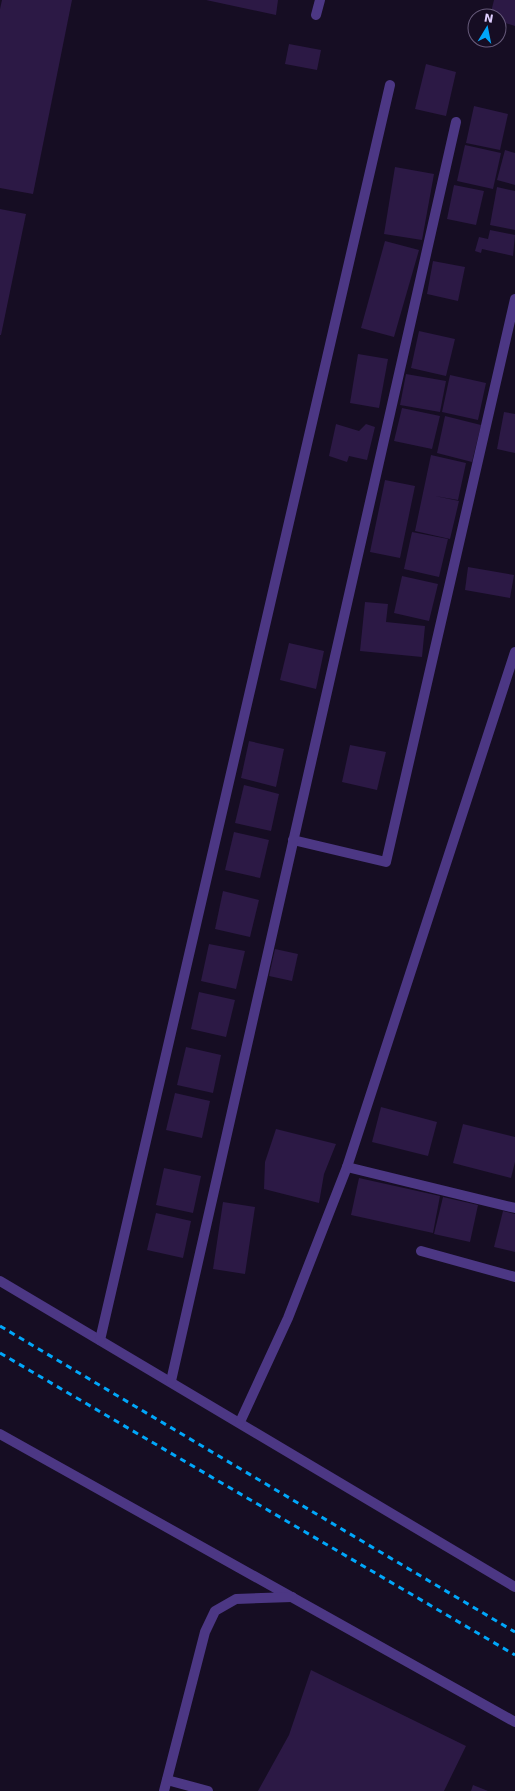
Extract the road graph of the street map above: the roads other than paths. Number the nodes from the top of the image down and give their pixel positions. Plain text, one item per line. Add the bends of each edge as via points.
1 (320, 0) edge
2 (316, 15) dead end
3 (390, 85) dead end
4 (456, 122) dead end
5 (515, 299) edge
6 (515, 652) edge
7 (293, 840) junction
8 (347, 1167) junction
9 (515, 1208) edge
10 (421, 1251) dead end
11 (515, 1277) edge
12 (0, 1281) edge
13 (100, 1340) junction
14 (171, 1381) junction
15 (240, 1422) junction
16 (0, 1434) edge
17 (515, 1586) edge
18 (292, 1597) junction
19 (515, 1722) edge
20 (167, 1780) junction
21 (164, 1791) edge
22 (208, 1791) edge

1 - 2 street
3 - 13 street
4 - 7 street
5 - 7 street via 386,862
6 - 8 street
7 - 14 street
8 - 9 street
8 - 15 street via 288,1318
10 - 11 street
12 - 13 street
13 - 14 street
14 - 15 street
15 - 17 street
16 - 18 street
18 - 19 street
18 - 20 street via 236,1599 216,1611 205,1632
20 - 21 street
20 - 22 street

